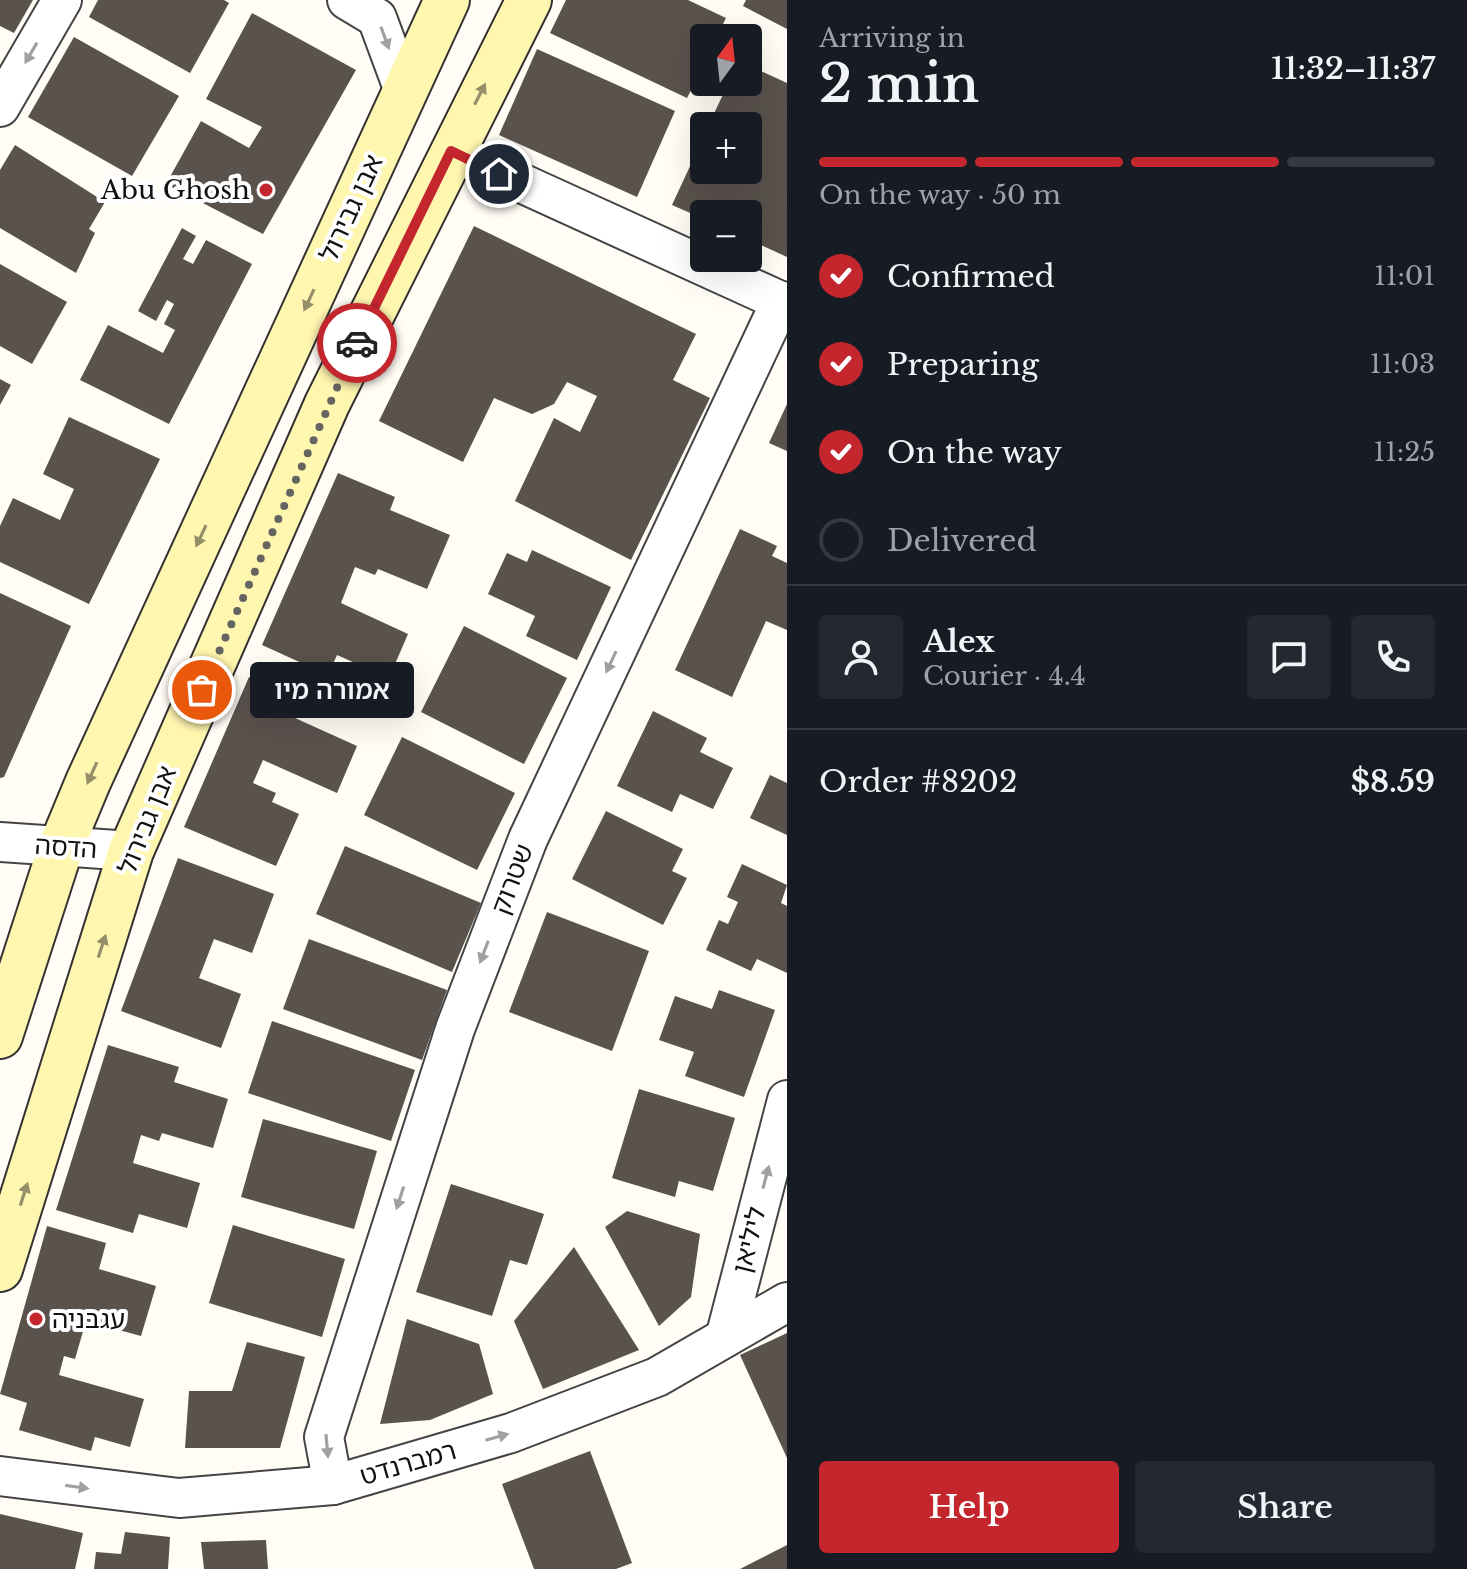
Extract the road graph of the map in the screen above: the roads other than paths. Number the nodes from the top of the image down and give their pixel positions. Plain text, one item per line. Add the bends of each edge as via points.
1 (62, 0) edge
2 (347, 0) edge
3 (447, 0) edge
4 (529, 0) edge
5 (404, 91) junction
6 (0, 107) edge
7 (451, 151) junction
8 (784, 302) edge
9 (0, 842) edge
10 (61, 847) junction
11 (131, 851) junction
12 (8, 970) edge
13 (0, 1036) edge
14 (787, 1100) edge
15 (0, 1269) edge
16 (787, 1302) edge
17 (726, 1334) junction
18 (0, 1476) edge
19 (333, 1485) junction

1 -> 6 street
2 -> 5 street via 377,18
3 - 5 main road, אבן גבירול
7 -> 4 main road, אבן גבירול
5 -> 10 main road, אבן גבירול
7 - 8 street
7 - 11 main road, אבן גבירול via 327,404
8 -> 19 street, שטרוק via 528,839 455,1029 324,1437
9 - 10 street, הדסה
10 - 11 street, הדסה
10 - 12 main road, אבן גבירול
15 -> 11 main road, אבן גבירול
12 - 13 main road, אבן גבירול
17 -> 14 street, ליליאן
16 - 17 street, רמברנדט
19 -> 17 street, רמברנדט via 511,1433 657,1377
18 -> 19 street, רמברנדט via 179,1498

